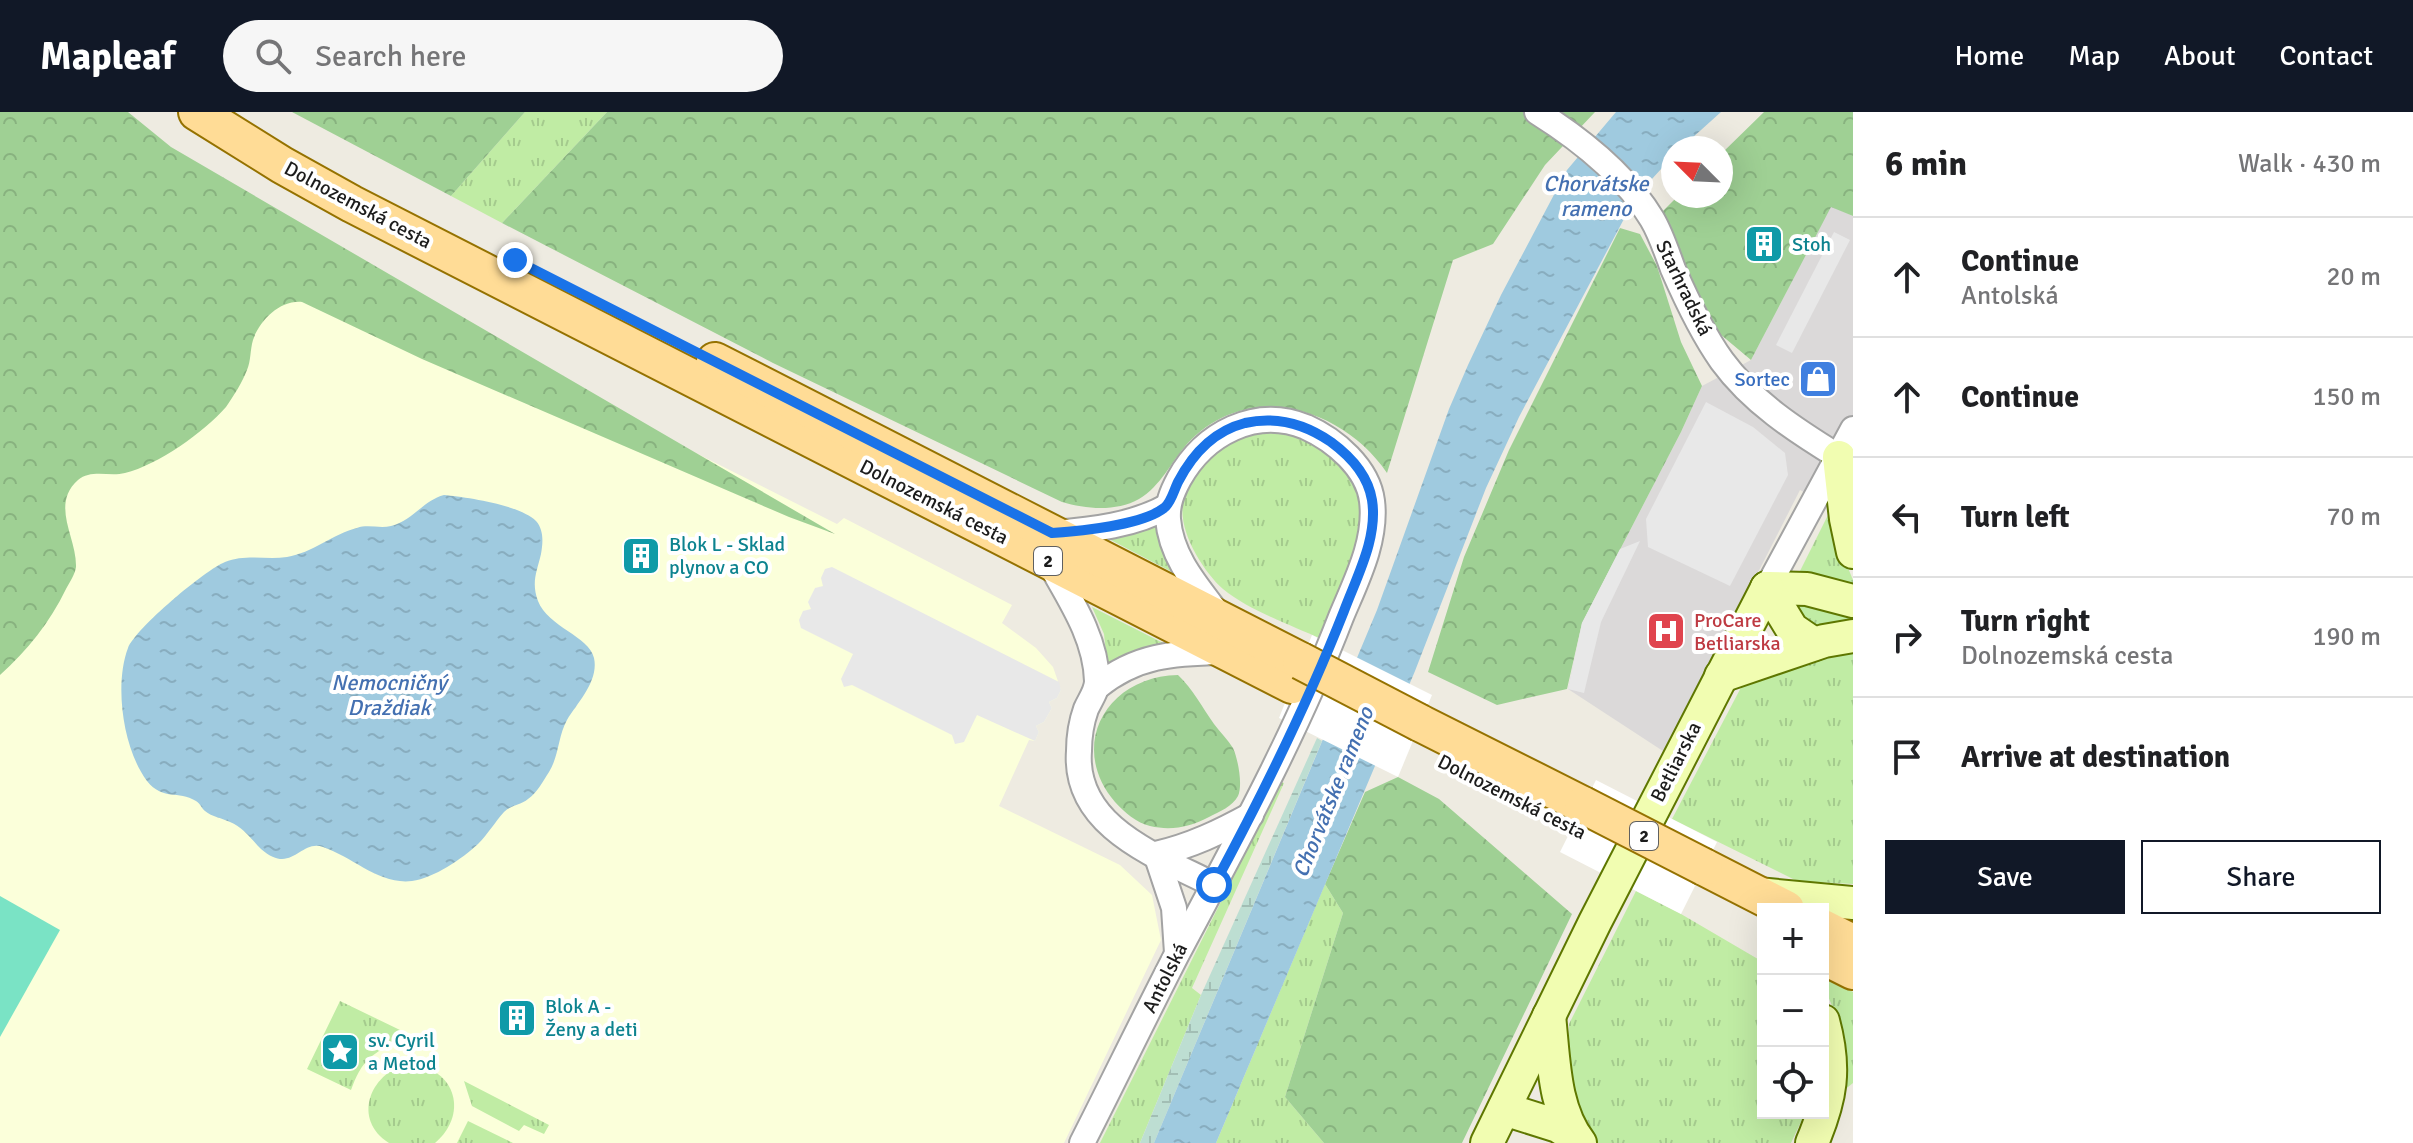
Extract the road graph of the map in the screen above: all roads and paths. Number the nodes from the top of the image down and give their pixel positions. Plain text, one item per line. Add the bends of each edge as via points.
1 (197, 112) edge
2 (242, 112) edge
3 (1537, 112) edge
4 (1846, 443) edge
5 (1168, 506) junction
6 (1051, 548) junction
7 (1853, 552) edge
8 (1767, 588) junction
9 (1853, 601) edge
10 (1224, 636) junction
11 (1853, 636) edge
12 (1814, 644) junction
13 (1721, 676) junction
14 (1097, 687) junction
15 (1251, 815) junction
16 (1156, 854) junction
17 (1214, 885) junction
18 (1853, 903) edge
19 (1757, 904) edge
20 (1829, 905) edge
21 (1829, 931) edge
22 (1853, 943) edge
23 (1177, 955) junction
24 (1829, 959) edge
25 (1853, 971) edge
26 (1549, 1016) junction
27 (1828, 1047) edge
28 (1853, 1107) edge
29 (1504, 1109) junction
30 (1578, 1140) edge
31 (1082, 1143) edge
32 (1487, 1143) edge
33 (1525, 1143) edge
34 (1814, 1143) edge

1 - 6 main road, Dolnozemská cesta / 2 via 352,204
2 - 6 main road, Dolnozemská cesta / 2 via 361,181
3 - 4 street, Starhradská via 1578,138 1628,187 1652,219 1687,302 1745,389 1795,431
4 - 7 street via 1847,532
4 - 8 street, Betliarska
5 - 6 street
5 - 10 street via 1172,544
5 - 15 street, Antolská via 1181,475 1206,445 1234,426 1264,421 1296,424 1322,436 1354,463 1370,493 1371,532 1364,560 1316,681
6 - 10 main road, Dolnozemská cesta / 2
6 - 14 street via 1086,631
8 - 9 street via 1807,589
8 - 12 street via 1792,629
8 - 13 street, Betliarska
10 - 14 street via 1192,652 1147,658
10 - 19 main road, Dolnozemská cesta / 2, bridge
11 - 12 street
12 - 13 street
13 - 26 street, Betliarska
14 - 16 street via 1080,738 1078,760 1085,787 1121,835
15 - 16 street via 1209,838
15 - 17 street, Antolská
16 - 17 street
16 - 23 street via 1174,908
17 - 23 street, Antolská
18 - 20 street
21 - 22 main road
23 - 31 street, Antolská
24 - 25 main road
26 - 29 street, Betliarska
26 - 30 street via 1560,1101
27 - 34 street via 1830,1094
28 - 34 street
29 - 30 street via 1549,1123
29 - 32 street, Betliarska
29 - 33 street

